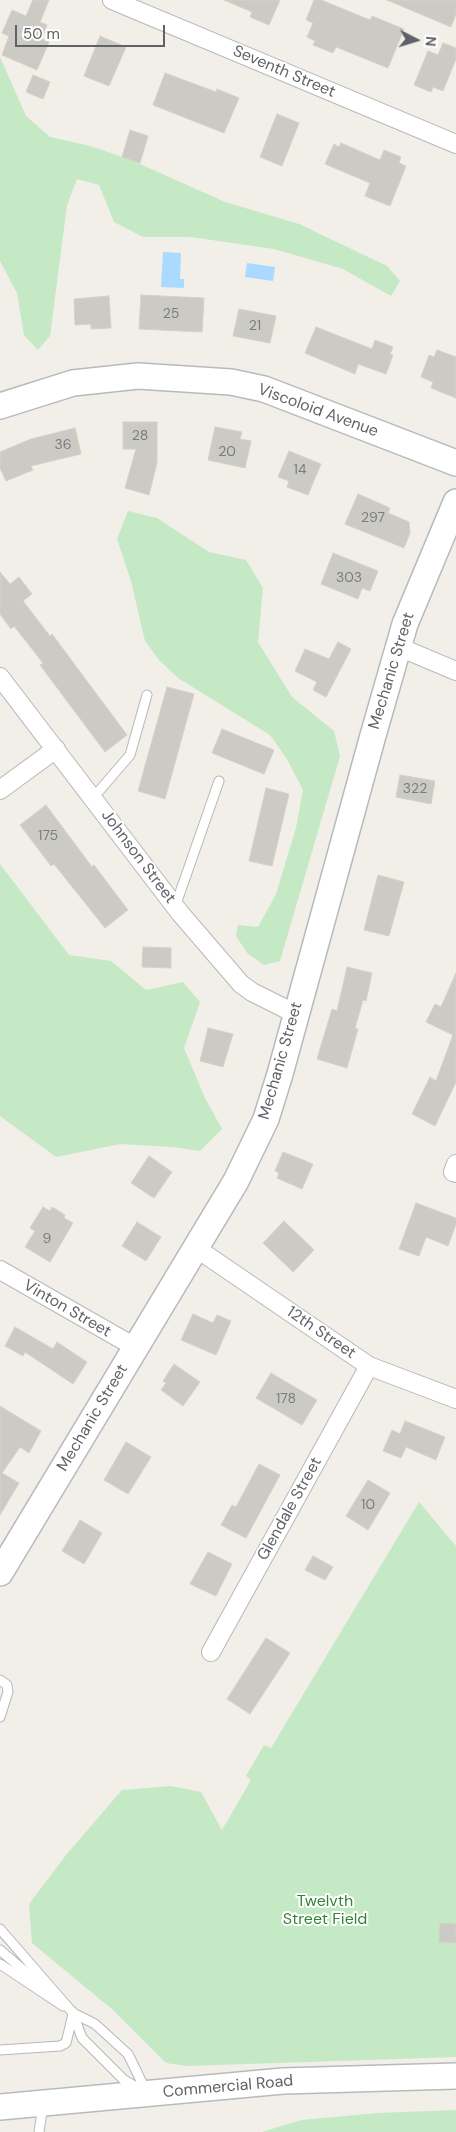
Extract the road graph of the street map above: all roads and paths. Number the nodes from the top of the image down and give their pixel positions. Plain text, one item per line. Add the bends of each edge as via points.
1 (112, 0) edge
2 (456, 144) edge
3 (0, 406) edge
4 (456, 463) edge
5 (456, 502) edge
6 (399, 647) junction
7 (456, 671) edge
8 (0, 677) edge
9 (147, 695) dead end
10 (56, 749) junction
11 (219, 781) dead end
12 (0, 790) edge
13 (93, 798) junction
14 (175, 907) junction
15 (296, 1014) junction
16 (196, 1248) junction
17 (0, 1270) edge
18 (135, 1347) junction
19 (369, 1366) junction
20 (456, 1399) edge
21 (2, 1574) edge
22 (211, 1652) dead end
23 (0, 1680) edge
24 (0, 1717) edge
25 (0, 1929) edge
26 (0, 1950) edge
27 (0, 1964) edge
28 (73, 2013) junction
29 (0, 2050) edge
30 (456, 2076) edge
31 (147, 2093) junction
32 (43, 2104) junction
33 (0, 2107) edge
34 (39, 2132) edge

1 - 2 street, Seventh Street
3 - 4 main road, Viscoloid Avenue via 73,382 138,376 231,382 264,389
5 - 6 main road, Mechanic Street via 412,602
6 - 7 street
6 - 15 main road, Mechanic Street
8 - 10 street, Johnson Street
9 - 13 lane via 130,755
10 - 12 street
10 - 13 street, Johnson Street
11 - 14 lane
13 - 14 street, Johnson Street
14 - 15 street, Johnson Street via 241,984
15 - 16 main road, Mechanic Street via 266,1119 236,1182
16 - 18 main road, Mechanic Street
16 - 19 street, 12th Street
17 - 18 street, Vinton Street
18 - 21 main road, Mechanic Street
19 - 20 street, 12th Street
19 - 22 street, Glendale Street
23 - 24 lane via 7,1685 8,1692
25 - 28 lane
26 - 28 lane
27 - 28 lane
28 - 29 lane via 66,2043
28 - 31 lane via 80,2033 89,2045 124,2080
28 - 31 lane via 95,2024 128,2054
30 - 31 main road, Commercial Road via 283,2081
31 - 32 main road, Commercial Road
32 - 33 main road, Commercial Road
32 - 34 lane

